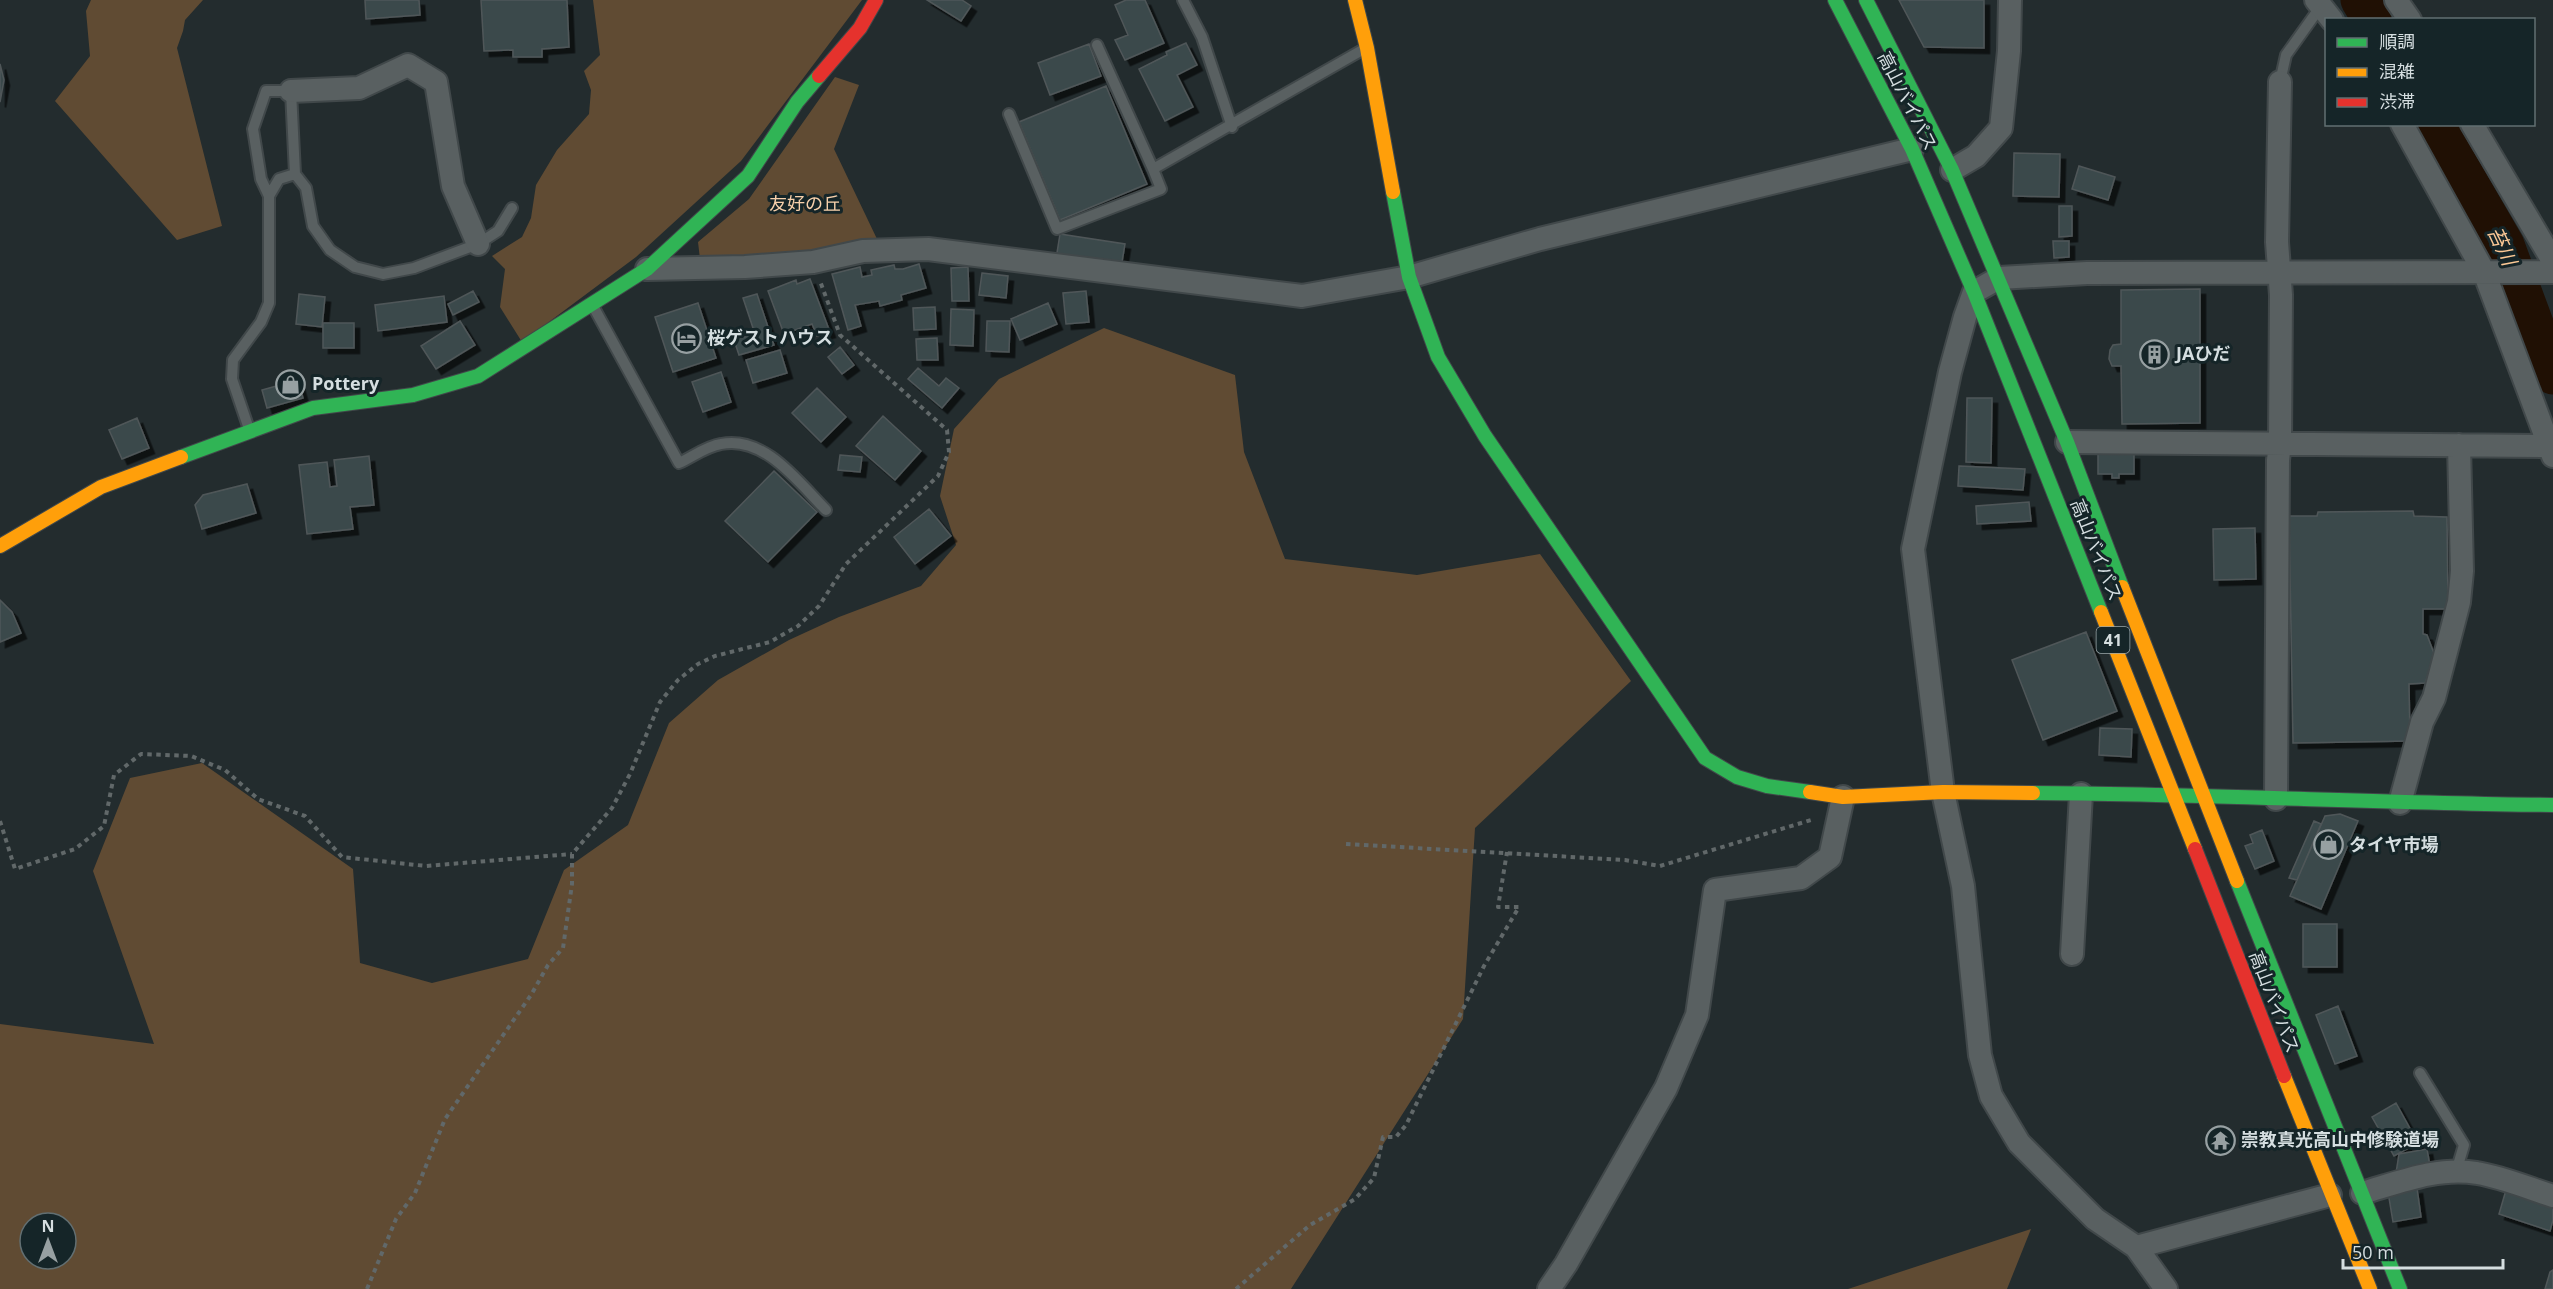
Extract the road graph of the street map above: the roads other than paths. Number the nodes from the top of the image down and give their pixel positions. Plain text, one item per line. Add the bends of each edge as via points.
1 (876, 0) edge
2 (1183, 0) edge
3 (1355, 0) edge
4 (1834, 0) edge
5 (1866, 0) edge
6 (2010, 0) edge
7 (2396, 0) edge
8 (2323, 9) edge
9 (2409, 18) edge
10 (1097, 45) dead end
11 (1367, 48) junction
12 (2280, 82) joint
13 (291, 91) junction
14 (1009, 114) dead end
15 (2403, 126) edge
16 (2473, 126) edge
17 (1232, 127) junction
18 (1912, 149) junction
19 (1154, 169) junction
20 (1952, 170) junction
21 (295, 174) junction
22 (269, 196) junction
23 (512, 208) dead end
24 (478, 244) junction
25 (647, 269) junction
26 (2552, 269) edge
27 (2280, 271) junction
28 (2488, 272) junction
29 (1409, 277) junction
30 (1999, 278) junction
31 (1974, 292) junction
32 (591, 303) junction
33 (250, 432) junction
34 (2067, 442) junction
35 (2280, 443) junction
36 (2459, 445) junction
37 (2551, 451) edge
38 (826, 510) dead end
39 (0, 546) edge
40 (1943, 792) junction
41 (2081, 794) junction
42 (2174, 794) junction
43 (2202, 795) junction
44 (2276, 799) junction
45 (2400, 802) junction
46 (1842, 804) junction
47 (2553, 805) edge
48 (2072, 954) dead end
49 (2420, 1072) dead end
50 (2456, 1172) junction
51 (2362, 1193) junction
52 (2330, 1195) junction
53 (2553, 1196) edge
54 (2136, 1247) junction
55 (1549, 1289) edge
56 (2166, 1289) edge
57 (2370, 1289) edge
58 (2400, 1289) edge

1 - 25 main road via 860,28 797,102 748,176
2 - 17 lane via 1202,37
3 - 11 main road
4 - 18 main road, 高山バイパス / 41
5 - 20 main road, 高山バイパス / 41
6 - 20 street via 2001,128 1976,156
7 - 9 street
8 - 12 lane via 2286,56
10 - 19 lane
11 - 17 lane
11 - 29 main road
12 - 27 street
13 - 21 lane
13 - 22 lane via 266,91 254,129 261,179
13 - 24 street via 359,88 408,65 436,82 453,186
14 - 19 lane via 1057,229 1161,189
15 - 28 street
16 - 26 street
17 - 19 lane
18 - 29 street via 1540,239
18 - 31 main road, 高山バイパス / 41
20 - 30 main road, 高山バイパス / 41
21 - 22 lane via 279,179
21 - 24 lane via 306,188 314,226 330,250 355,267 383,274 414,268
22 - 33 lane via 269,303 261,322 233,360 232,380
23 - 24 lane via 498,231
25 - 29 street via 745,267 813,262 863,251 928,249 1302,296
25 - 32 main road
26 - 28 street
27 - 28 street
27 - 30 street
27 - 35 street
28 - 37 street
29 - 46 main road via 1438,357 1485,436 1705,758 1737,777
30 - 31 street
30 - 34 main road, 高山バイパス / 41
31 - 40 street via 1950,372 1913,549
31 - 42 main road, 高山バイパス / 41
32 - 33 main road via 478,376 413,395 314,408
32 - 38 lane via 679,463 719,444 737,442 778,460
33 - 39 main road via 101,487
34 - 35 street
34 - 43 main road, 高山バイパス / 41
35 - 36 street
35 - 44 street
36 - 37 street
36 - 45 street via 2459,602 2434,698 2422,722
40 - 41 main road
40 - 46 main road
40 - 54 street via 1963,886 1980,1055 1991,1096 2019,1143 2096,1219
41 - 42 main road
41 - 48 street
42 - 43 main road
42 - 52 main road, 高山バイパス / 41
43 - 44 main road
43 - 51 main road, 高山バイパス / 41
44 - 45 main road
45 - 47 main road
46 - 55 street via 1830,856 1801,878 1715,890 1697,1015 1666,1088
49 - 50 lane via 2464,1145
50 - 51 street via 2419,1177
50 - 53 street via 2478,1173
51 - 58 main road, 高山バイパス / 41
52 - 54 street
52 - 57 main road, 高山バイパス / 41
54 - 56 street

